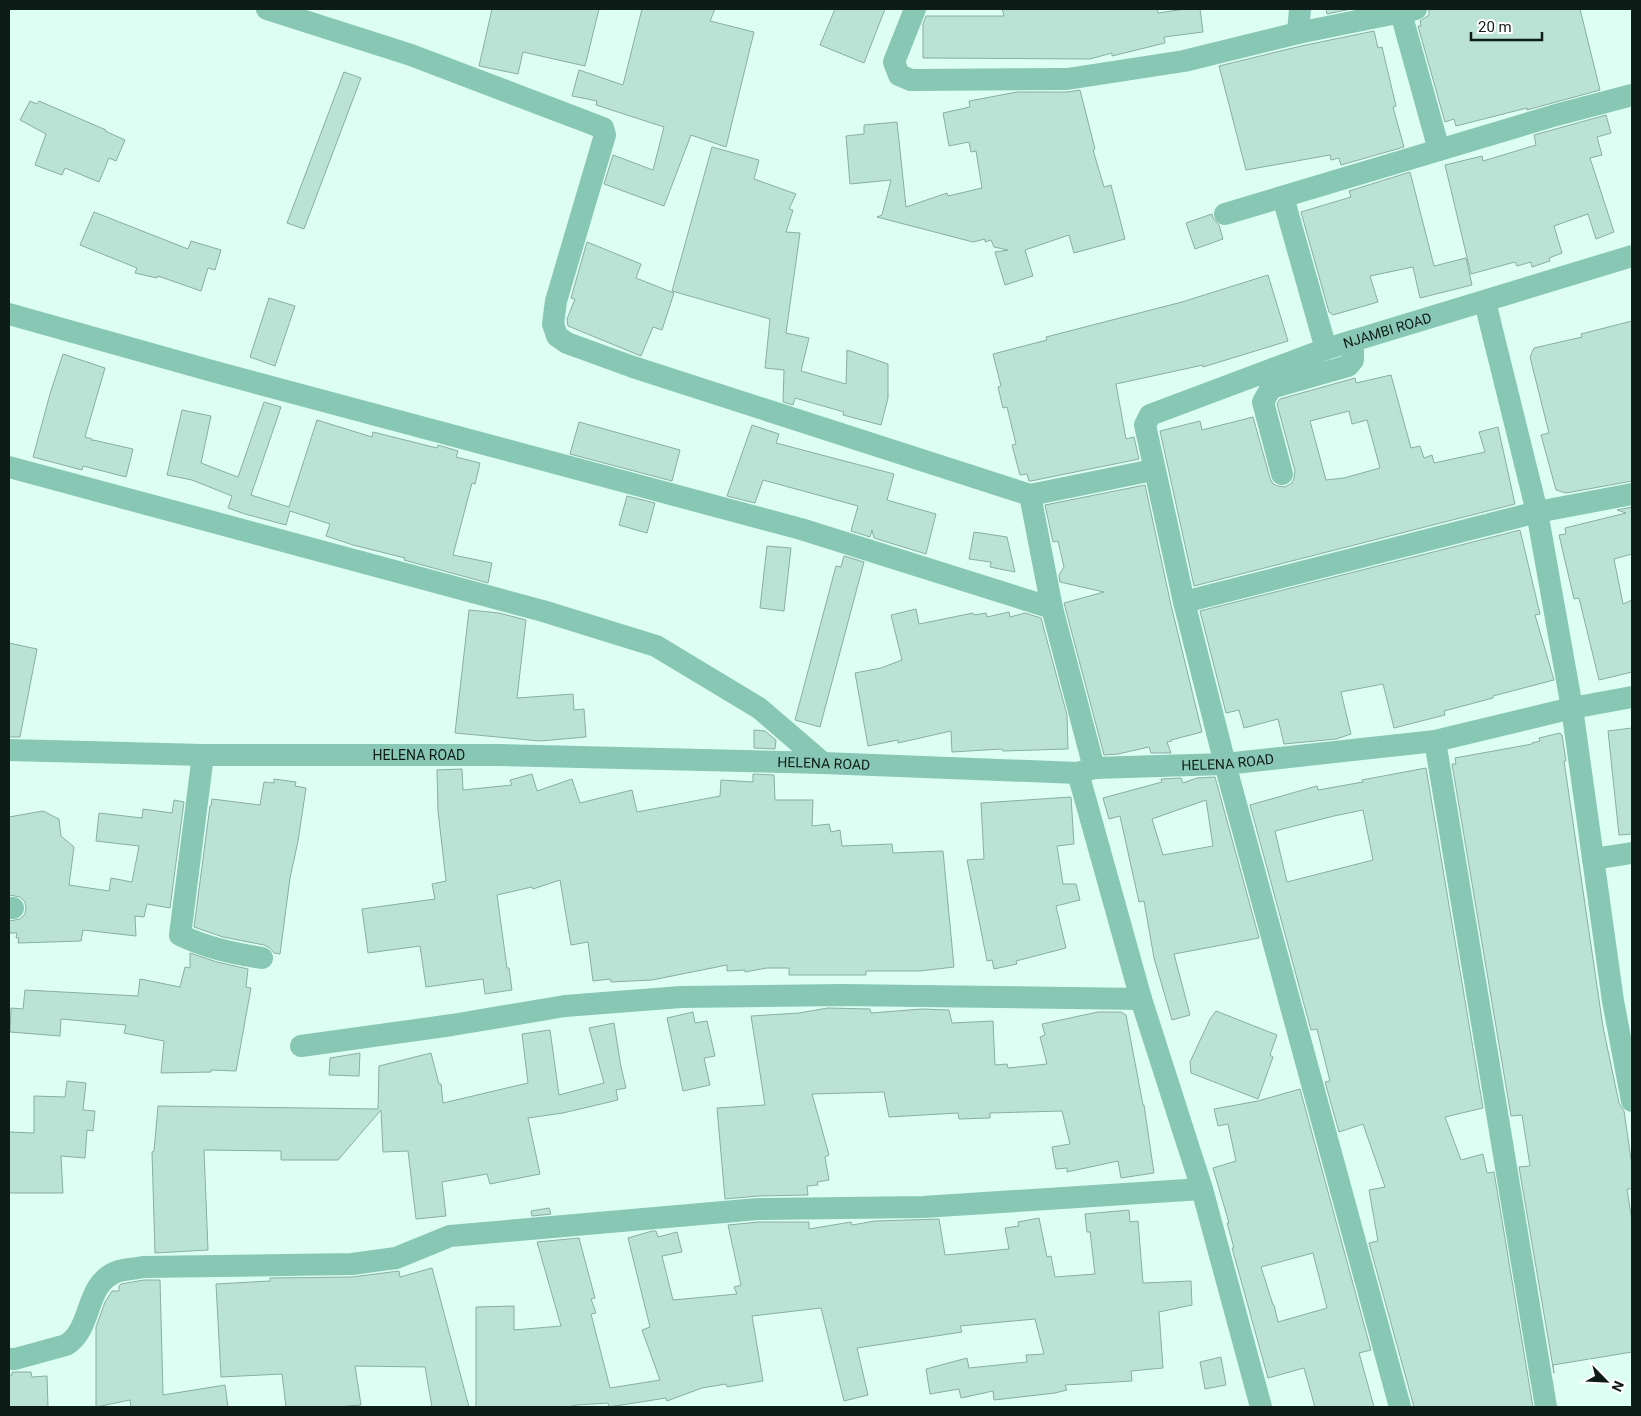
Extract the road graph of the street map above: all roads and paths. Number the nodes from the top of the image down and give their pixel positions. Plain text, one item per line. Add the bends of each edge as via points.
1 (267, 9) edge
2 (915, 9) edge
3 (1300, 9) edge
4 (1409, 11) edge
5 (1298, 33) junction
6 (1632, 95) edge
7 (1439, 150) junction
8 (1283, 197) junction
9 (1225, 214) dead end
10 (1632, 256) edge
11 (1485, 302) junction
12 (9, 314) edge
13 (1354, 341) junction
14 (1326, 349) junction
15 (9, 466) edge
16 (1153, 470) junction
17 (1282, 474) dead end
18 (1632, 494) edge
19 (1030, 495) junction
20 (1538, 512) junction
21 (1184, 602) junction
22 (1052, 608) junction
23 (1632, 697) edge
24 (1572, 708) junction
25 (1435, 740) junction
26 (9, 750) edge
27 (203, 755) junction
28 (823, 763) junction
29 (1225, 764) junction
30 (1086, 771) junction
31 (1632, 853) edge
32 (1593, 859) junction
33 (262, 958) dead end
34 (1142, 999) junction
35 (1623, 1000) edge
36 (301, 1046) dead end
37 (1630, 1074) edge
38 (1632, 1101) edge
39 (1202, 1189) junction
40 (9, 1359) edge
41 (1261, 1407) edge
42 (1400, 1407) edge
43 (1546, 1407) edge

1 - 19 street via 411,55 603,128 605,135 556,301 553,324 557,336 567,343
2 - 5 street via 894,62 899,75 911,80 1067,79 1184,61
3 - 5 street
4 - 5 street
4 - 7 street
6 - 7 street
7 - 8 street
8 - 9 street
8 - 14 street
10 - 11 street, NJAMBI ROAD
11 - 13 street, NJAMBI ROAD
11 - 20 street
12 - 22 street via 212,372 801,529
13 - 14 street, NJAMBI ROAD
13 - 17 street via 1348,366 1272,388 1263,402
14 - 16 street, NJAMBI ROAD via 1150,415 1144,425
15 - 28 street via 543,611 656,646 759,708
16 - 19 street
16 - 21 street
18 - 20 street
19 - 22 street
20 - 21 street
20 - 24 street
21 - 29 street
22 - 30 street
23 - 24 street, HELENA ROAD
24 - 25 street, HELENA ROAD
24 - 32 street
25 - 29 street, HELENA ROAD
25 - 43 street
26 - 27 street, HELENA ROAD
27 - 28 street, HELENA ROAD via 498,755
27 - 33 street via 180,935 217,950
28 - 30 street, HELENA ROAD
29 - 30 street, HELENA ROAD
29 - 42 street
30 - 34 street
31 - 32 street
32 - 35 street
34 - 36 street via 681,997 565,1006
34 - 39 street
35 - 37 street
37 - 38 street
39 - 40 street via 923,1207 758,1209 450,1236 396,1258 352,1264 143,1267 116,1272 97,1287 73,1341
39 - 41 street

